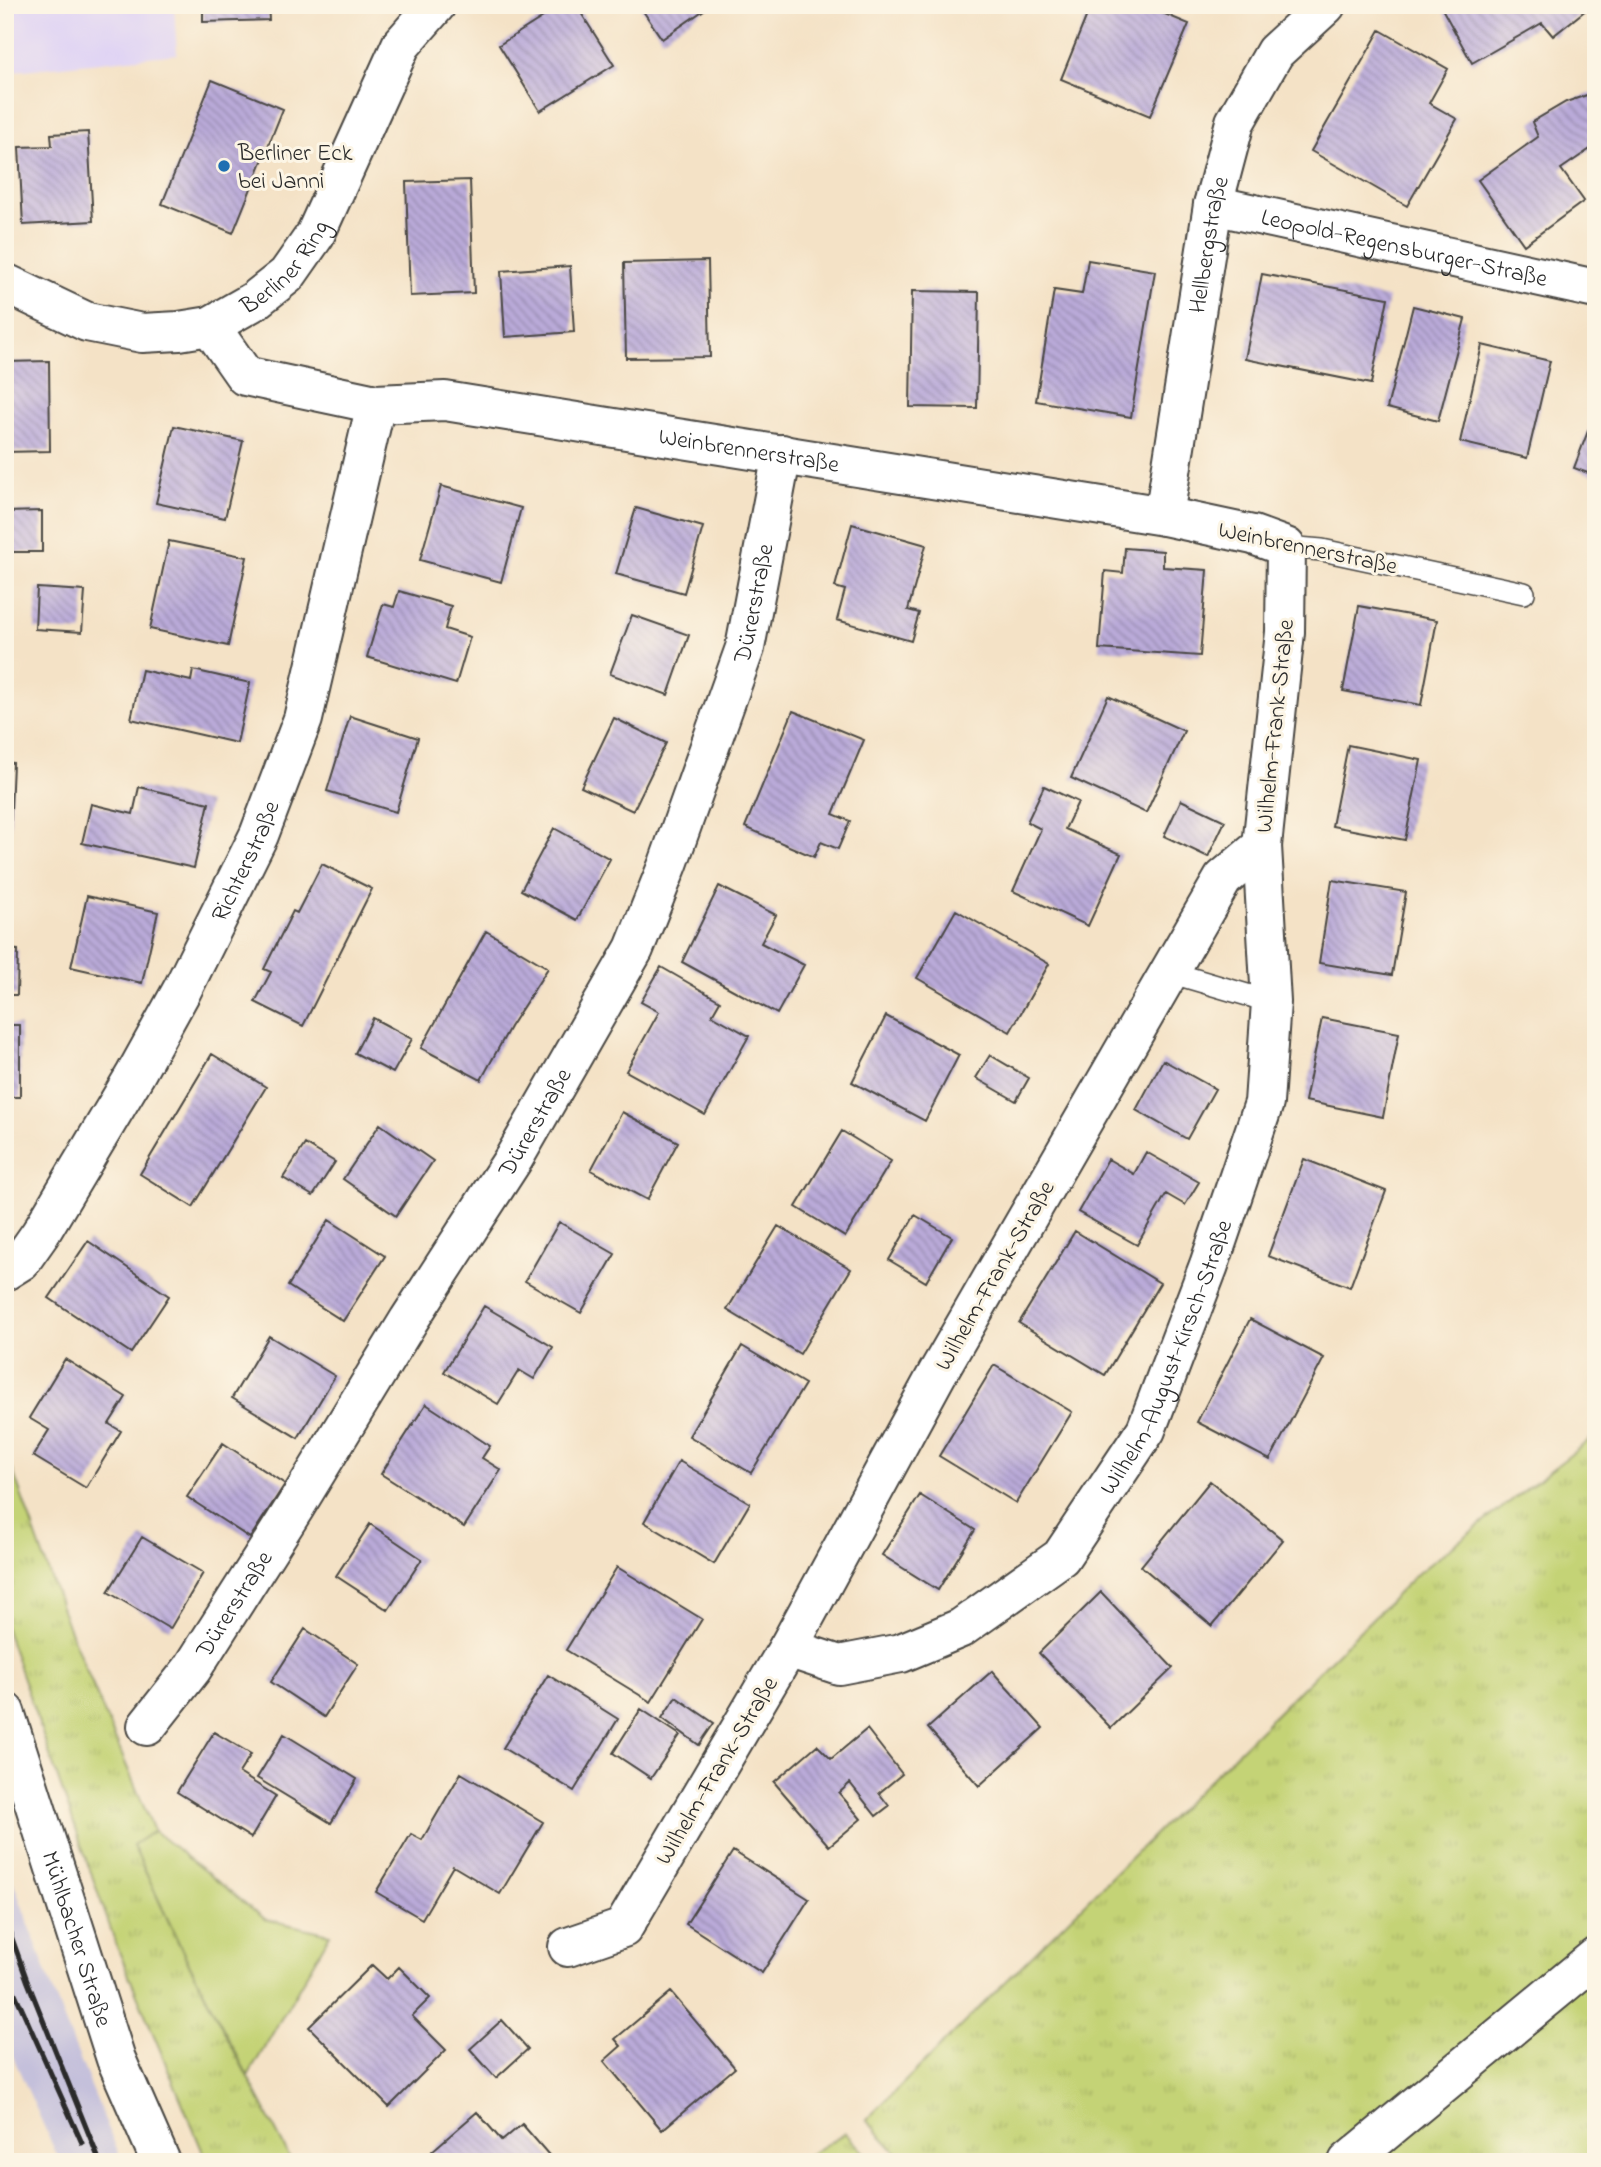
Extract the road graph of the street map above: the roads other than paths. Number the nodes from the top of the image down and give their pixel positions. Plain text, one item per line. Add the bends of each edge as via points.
1 (436, 5) edge
2 (1326, 5) edge
3 (1213, 205) junction
4 (5, 284) edge
5 (1596, 286) edge
6 (211, 326) junction
7 (376, 404) junction
8 (782, 454) junction
9 (1164, 516) junction
10 (1286, 547) junction
11 (1524, 593) dead end
12 (1262, 846) junction
13 (1169, 972) junction
14 (1271, 1002) junction
15 (5, 1271) edge
16 (788, 1648) junction
17 (5, 1712) edge
18 (147, 1727) dead end
19 (568, 1947) dead end
20 (1596, 1957) edge
21 (161, 2162) edge
22 (1348, 2162) edge

1 - 6 street, Berliner Ring via 401,45 315,235 286,275 254,302
2 - 3 street, Hellbergstraße via 1275,52 1235,122
3 - 5 street, Leopold-Regensburger-Straße
3 - 9 street, Hellbergstraße
4 - 6 street via 87,323 142,333
6 - 7 street, Weinbrennerstraße via 245,376
7 - 8 street, Weinbrennerstraße via 445,401
7 - 15 street, Richterstraße via 303,719 259,835 135,1075 40,1234 21,1261
8 - 9 street, Weinbrennerstraße
8 - 18 street, Dürerstraße via 745,648 634,949 513,1158 288,1519 192,1669
9 - 10 street, Weinbrennerstraße via 1253,535
10 - 11 lane, Weinbrennerstraße via 1322,550
10 - 12 street, Wilhelm-Frank-Straße via 1285,632
12 - 13 street, Wilhelm-Frank-Straße via 1223,879
12 - 14 street, Wilhelm-August-Kirsch-Straße
13 - 14 lane
13 - 16 street, Wilhelm-Frank-Straße via 937,1374
14 - 16 street, Wilhelm-August-Kirsch-Straße via 1264,1103 1209,1265 1146,1430 1061,1558 961,1628 901,1653 839,1665
16 - 19 street, Wilhelm-Frank-Straße via 623,1928
17 - 21 street, Mühlbacher Straße via 116,2059
20 - 22 street

